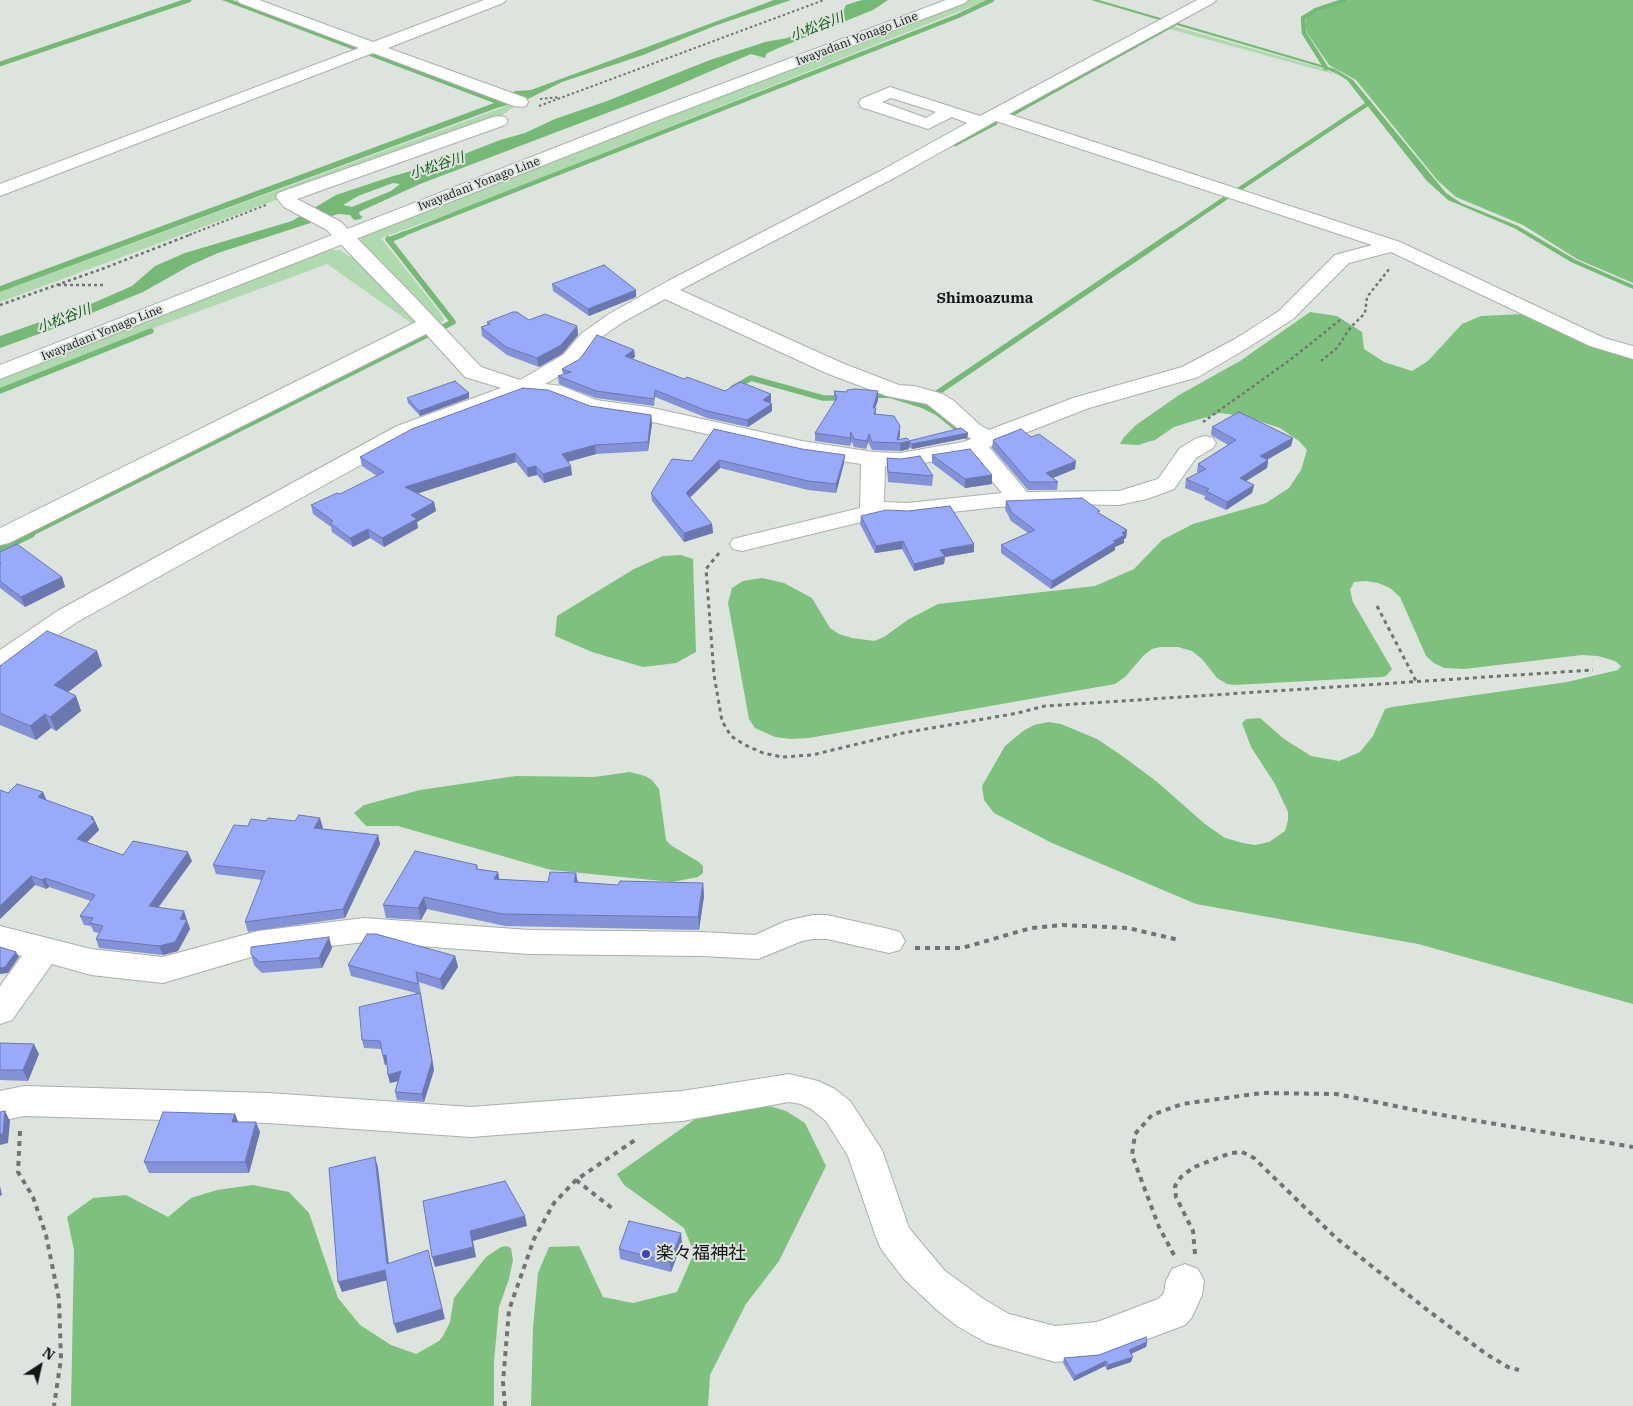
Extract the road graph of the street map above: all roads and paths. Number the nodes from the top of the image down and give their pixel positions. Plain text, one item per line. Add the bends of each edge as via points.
1 (245, 0) edge
2 (498, 0) edge
3 (824, 0) edge
4 (960, 0) edge
5 (1208, 0) edge
6 (374, 48) junction
7 (562, 97) dead end
8 (520, 102) dead end
9 (950, 112) dead end
10 (988, 118) junction
11 (499, 120) dead end
12 (0, 190) edge
13 (288, 200) junction
14 (339, 232) junction
15 (1390, 246) junction
16 (55, 285) junction
17 (104, 285) dead end
18 (665, 291) junction
19 (0, 305) edge
20 (1340, 320) dead end
21 (434, 329) junction
22 (1633, 353) edge
23 (1321, 361) dead end
24 (0, 373) edge
25 (522, 388) junction
26 (1203, 433) joint
27 (980, 443) junction
28 (873, 459) junction
29 (1172, 489) dead end
30 (1129, 496) junction
31 (1020, 499) junction
32 (872, 512) junction
33 (0, 538) edge
34 (742, 544) joint
35 (1377, 606) dead end
36 (0, 666) edge
37 (1593, 670) dead end
38 (1416, 681) junction
39 (0, 938) edge
40 (1179, 940) dead end
41 (899, 945) joint
42 (45, 950) junction
43 (0, 1011) edge
44 (12, 1103) edge
45 (670, 1106) junction
46 (1633, 1147) edge
47 (576, 1180) junction
48 (613, 1209) dead end
49 (1184, 1281) junction
50 (1519, 1370) dead end
51 (54, 1406) edge
52 (504, 1406) edge

1 - 6 street
2 - 6 street
3 - 7 path
4 - 14 street, Iwayadani Yonago Line
5 - 10 street
6 - 8 street
6 - 12 street
9 - 10 street
10 - 15 street
10 - 18 street
11 - 13 street
13 - 14 street
13 - 16 path
14 - 21 street
14 - 24 street, Iwayadani Yonago Line
15 - 22 street via 1597,342
15 - 23 path via 1396,260 1367,297 1365,313 1337,348
15 - 27 street via 1342,259 1286,315 1190,372 1081,403
16 - 17 path
16 - 19 path
18 - 25 street via 616,318 590,337 571,360
18 - 27 street via 834,368 896,391 935,399 972,430
20 - 26 path
21 - 25 street via 473,372
21 - 33 street
25 - 28 street via 554,390 591,406 648,414 802,448
25 - 36 street via 405,431 68,616
26 - 30 street via 1166,484
27 - 28 street via 900,460
27 - 31 street via 984,455
28 - 32 street
29 - 30 street via 1139,500
30 - 31 street
31 - 32 street
32 - 34 street
34 - 38 path via 719,553 706,570 714,675 722,721 731,736 745,745 782,756 812,755 903,733 1045,706
35 - 38 path
37 - 38 path
39 - 42 street
40 - 41 path via 1128,928 1063,925 1030,928 962,948
41 - 42 street via 813,927 797,930 758,947 528,942 364,930 258,943 163,970 91,962
42 - 43 street
44 - 45 street via 268,1108 471,1122
44 - 51 path via 18,1172 34,1196 59,1299 61,1359
45 - 47 path via 643,1135
45 - 49 street via 790,1088 823,1099 838,1111 864,1150 894,1237 905,1253 944,1293 1001,1330 1056,1344 1097,1340 1171,1312 1183,1295
46 - 49 path via 1336,1094 1262,1093 1182,1104 1152,1114 1135,1134 1132,1155 1159,1227
47 - 48 path
47 - 52 path via 554,1202 534,1239 520,1275 509,1310
49 - 50 path via 1196,1265 1193,1231 1176,1197 1175,1186 1194,1167 1242,1152 1254,1158 1336,1238 1430,1312 1486,1354

